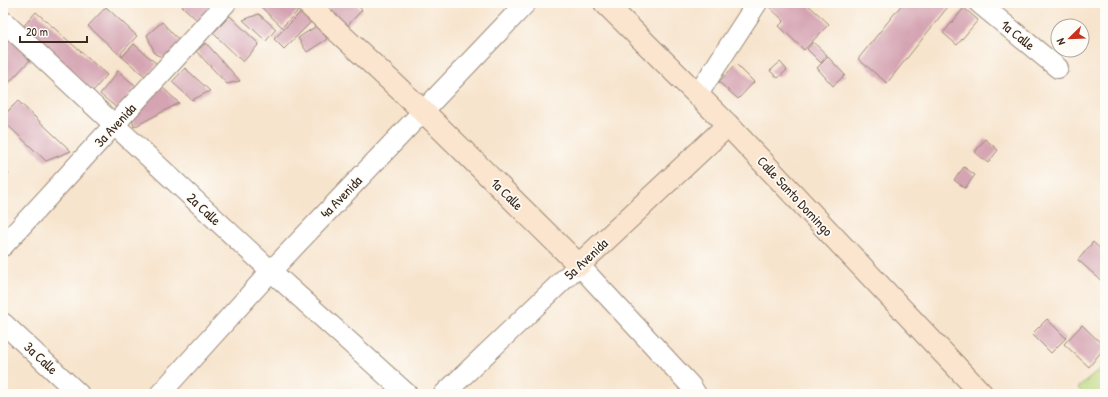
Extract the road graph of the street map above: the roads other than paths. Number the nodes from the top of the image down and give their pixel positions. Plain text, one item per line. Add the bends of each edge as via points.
1 (226, 3) edge
2 (307, 3) edge
3 (526, 3) edge
4 (605, 3) edge
5 (757, 3) edge
6 (979, 3) edge
7 (3, 21) edge
8 (1058, 68) dead end
9 (698, 94) junction
10 (423, 111) junction
11 (728, 125) junction
12 (114, 126) junction
13 (3, 246) edge
14 (579, 265) junction
15 (271, 271) junction
16 (3, 323) edge
17 (79, 394) edge
18 (160, 394) edge
19 (407, 394) edge
20 (444, 394) edge
21 (696, 394) edge
22 (982, 394) edge

1 - 12 street, 3a Avenida
2 - 10 main road, 1a Calle
3 - 10 street, 4a Avenida
4 - 9 main road, Calle Santo Domingo
5 - 9 street
6 - 8 street, 1a Calle
7 - 12 street, 2a Calle
9 - 11 main road, Calle Santo Domingo
10 - 14 main road, 1a Calle
10 - 15 street, 4a Avenida
11 - 14 main road, 5a Avenida
11 - 22 main road, Calle Santo Domingo
12 - 13 street, 3a Avenida
12 - 15 street, 2a Calle
14 - 20 street, 5a Avenida
14 - 21 street, 1a Calle
15 - 18 street, 4a Avenida
15 - 19 street, 2a Calle
16 - 17 street, 3a Calle

